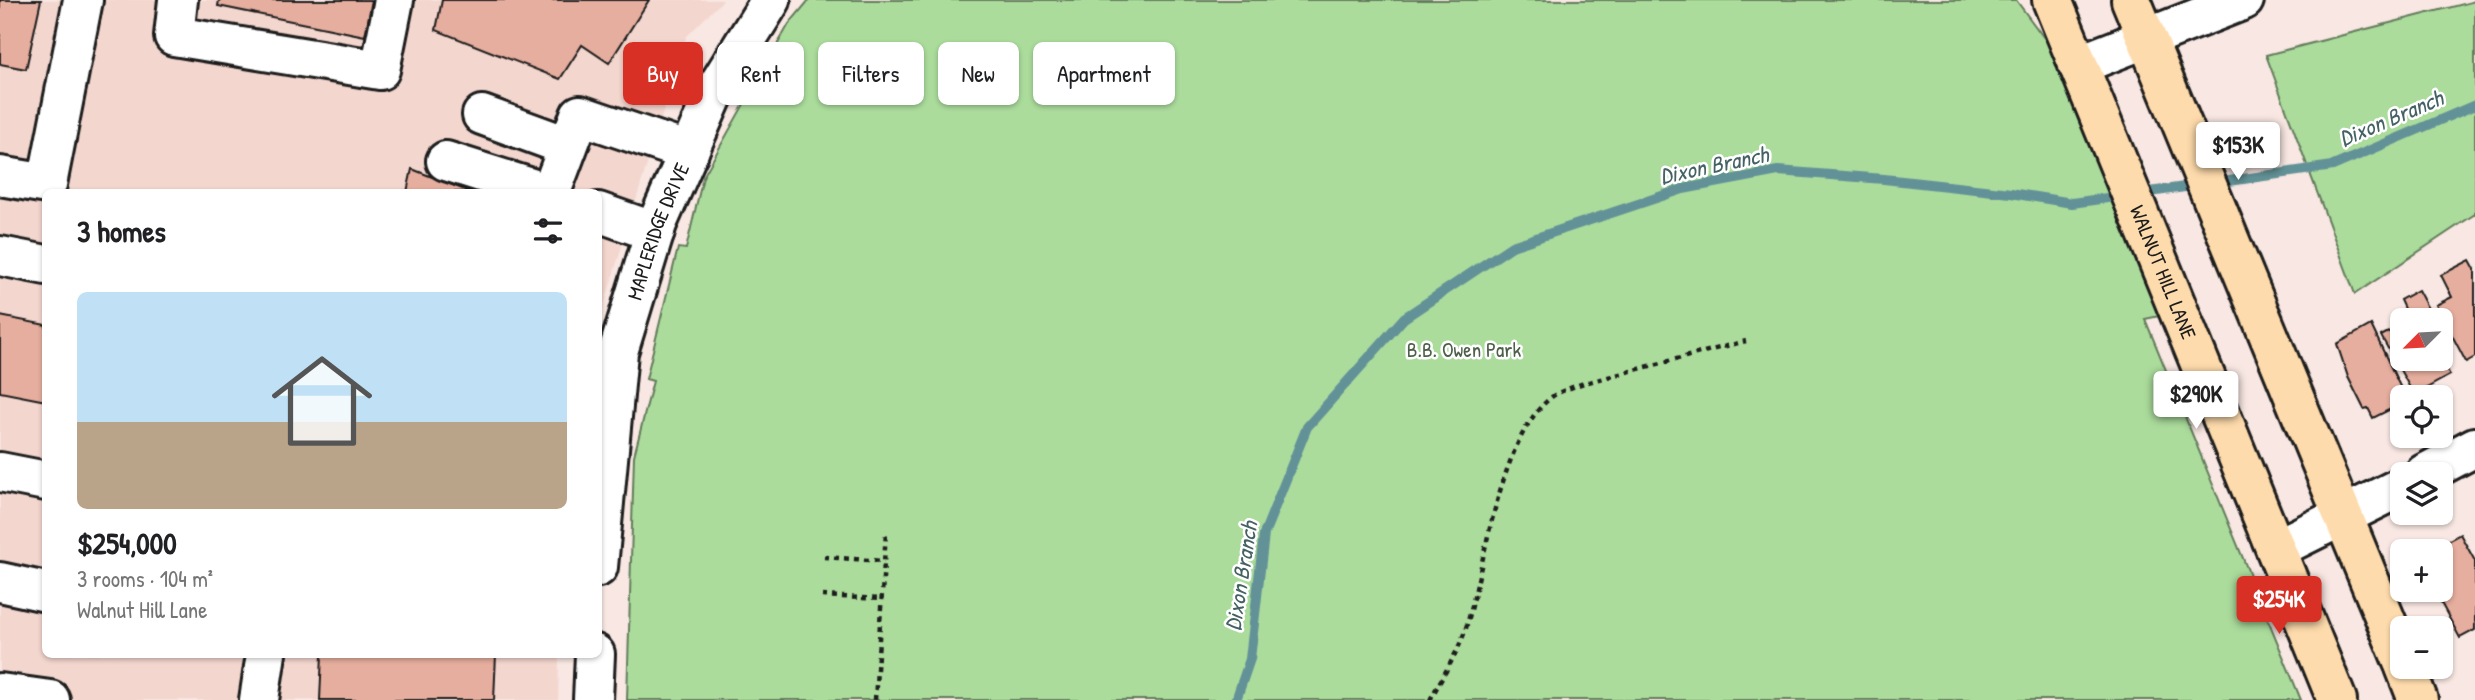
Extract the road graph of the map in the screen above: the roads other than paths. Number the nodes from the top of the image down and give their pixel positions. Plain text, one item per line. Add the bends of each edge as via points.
1 (83, 0) edge
2 (178, 0) edge
3 (394, 0) edge
4 (771, 0) edge
5 (2052, 0) edge
6 (2131, 0) edge
7 (2235, 2) edge
8 (2147, 37) junction
9 (2078, 65) junction
10 (482, 115) dead end
11 (567, 146) junction
12 (688, 152) junction
13 (446, 161) dead end
14 (0, 176) edge
15 (535, 189) edge
16 (552, 189) edge
17 (602, 213) edge
18 (655, 232) junction
19 (0, 256) edge
20 (42, 264) edge
21 (2475, 447) edge
22 (2447, 462) edge
23 (0, 472) edge
24 (602, 473) edge
25 (42, 480) edge
26 (2390, 493) edge
27 (2344, 516) junction
28 (2276, 549) junction
29 (0, 582) edge
30 (42, 591) edge
31 (2390, 629) edge
32 (266, 658) edge
33 (595, 658) edge
34 (2410, 679) edge
35 (0, 693) edge
36 (50, 700) edge
37 (259, 700) edge
38 (593, 700) edge
39 (2337, 700) edge
40 (2418, 700) edge

1 - 14 street via 47,184
2 - 3 street via 174,36 380,69
4 - 12 street, MAPLERIDGE DRIVE via 717,88
5 - 9 main road, WALNUT HILL LANE
6 - 8 main road
7 - 8 street
8 - 9 street
8 - 27 main road
9 - 28 main road, WALNUT HILL LANE
10 - 11 street
11 - 12 street via 580,115
11 - 16 street
12 - 18 street, MAPLERIDGE DRIVE
13 - 15 street
17 - 18 street
18 - 24 street, MAPLERIDGE DRIVE via 618,352
19 - 20 street
21 - 22 street
23 - 25 street
26 - 27 street
27 - 28 street
27 - 31 main road
28 - 39 main road, WALNUT HILL LANE
29 - 30 street
32 - 37 street
33 - 38 street
34 - 40 main road
35 - 36 street

